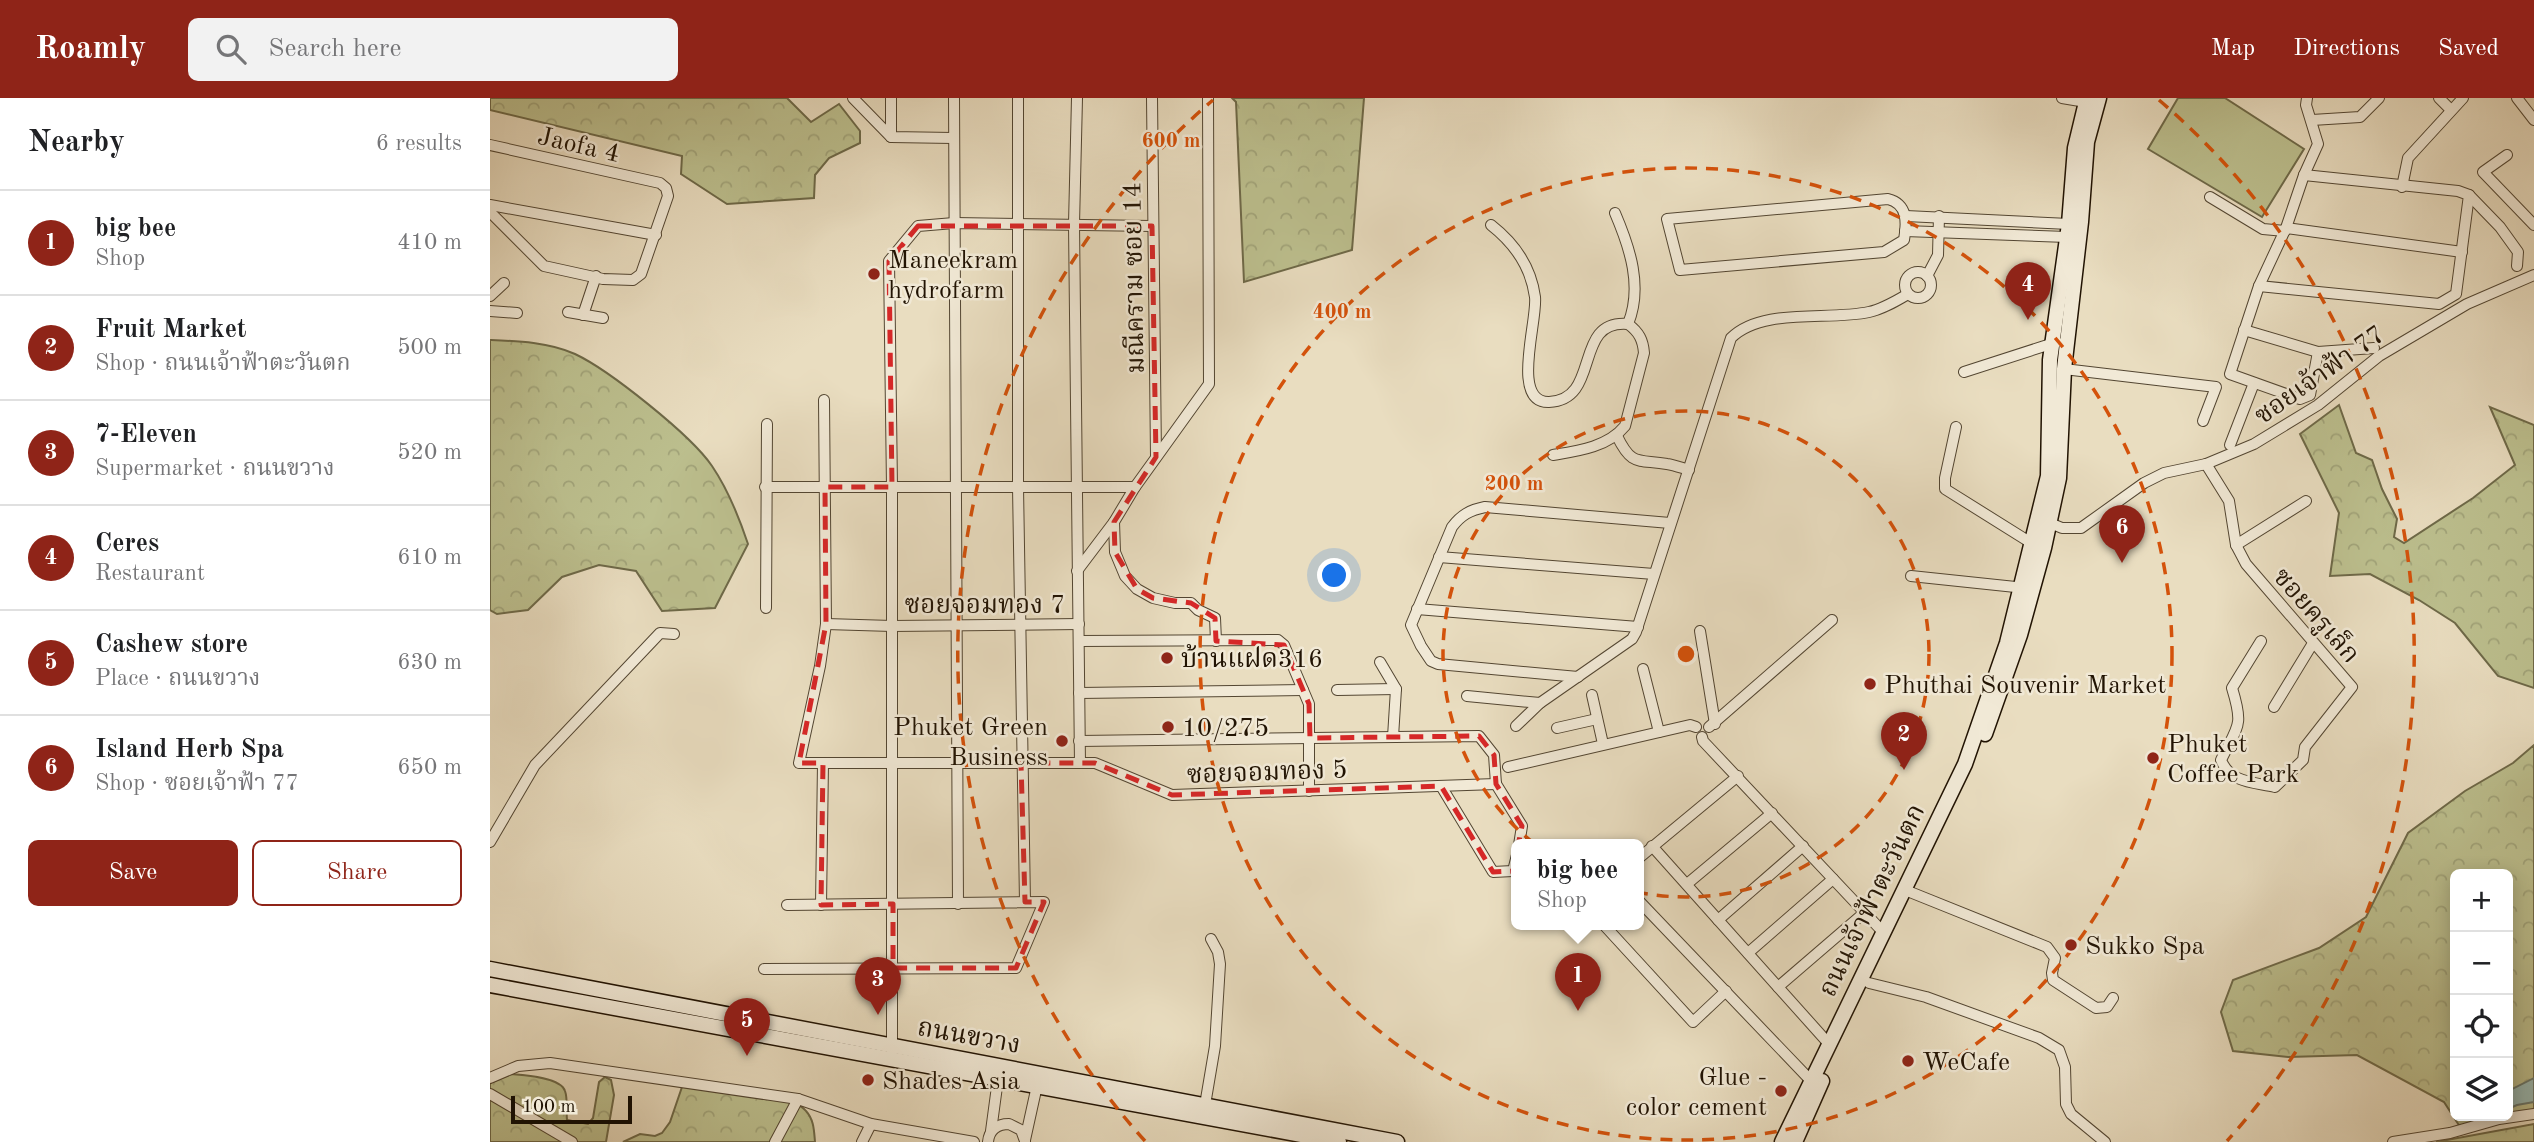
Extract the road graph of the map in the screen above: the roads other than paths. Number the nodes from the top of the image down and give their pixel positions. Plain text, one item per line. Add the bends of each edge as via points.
1 (853, 98) edge
2 (891, 98) edge
3 (954, 98) edge
4 (1018, 98) edge
5 (1077, 98) edge
6 (1152, 98) edge
7 (1208, 98) edge
8 (2062, 98) edge
9 (2307, 98) edge
10 (2379, 98) edge
11 (2439, 98) edge
12 (2517, 98) edge
13 (2091, 99) edge
14 (2457, 102) edge
15 (2312, 120) junction
16 (2534, 120) edge
17 (891, 137) junction
18 (953, 138) junction
19 (490, 145) edge
20 (2507, 155) dead end
21 (2304, 175) junction
22 (2402, 187) junction
23 (2469, 195) junction
24 (2210, 197) dead end
25 (490, 205) edge
26 (490, 212) edge
27 (1615, 213) dead end
28 (1906, 216) junction
29 (1939, 216) junction
30 (954, 223) junction
31 (1017, 224) junction
32 (1074, 224) junction
33 (1491, 225) dead end
34 (2534, 225) edge
35 (1152, 226) junction
36 (2068, 230) junction
37 (2285, 230) junction
38 (1905, 231) junction
39 (1938, 231) junction
40 (656, 235) junction
41 (2462, 252) junction
42 (2517, 265) dead end
43 (2534, 275) edge
44 (596, 276) junction
45 (1927, 276) junction
46 (504, 283) dead end
47 (2259, 286) junction
48 (1908, 294) junction
49 (490, 296) edge
50 (490, 310) edge
51 (568, 312) dead end
52 (517, 313) dead end
53 (583, 314) junction
54 (603, 318) dead end
55 (1628, 324) junction
56 (2244, 330) junction
57 (2067, 340) junction
58 (2052, 343) junction
59 (2374, 348) dead end
60 (2318, 352) junction
61 (2064, 369) junction
62 (1964, 372) dead end
63 (2254, 383) junction
64 (824, 400) dead end
65 (2203, 421) dead end
66 (767, 424) dead end
67 (1956, 427) dead end
68 (1617, 436) junction
69 (2230, 445) dead end
70 (1553, 455) dead end
71 (1156, 457) junction
72 (2206, 464) junction
73 (1689, 470) junction
74 (765, 487) junction
75 (825, 487) junction
76 (892, 487) junction
77 (956, 487) junction
78 (1018, 487) junction
79 (1078, 487) junction
80 (1135, 487) junction
81 (2306, 501) dead end
82 (1114, 522) junction
83 (1670, 523) junction
84 (2050, 523) junction
85 (2236, 545) junction
86 (2038, 547) junction
87 (1439, 557) junction
88 (1077, 571) junction
89 (1654, 575) junction
90 (1911, 576) dead end
91 (2027, 588) junction
92 (766, 608) dead end
93 (1417, 609) junction
94 (1832, 620) dead end
95 (826, 624) junction
96 (957, 624) junction
97 (1079, 624) junction
98 (1020, 625) junction
99 (892, 626) junction
100 (1638, 627) junction
101 (1700, 631) dead end
102 (674, 634) dead end
103 (1079, 641) junction
104 (1216, 641) junction
105 (2261, 641) dead end
106 (2313, 643) junction
107 (1380, 662) dead end
108 (1643, 669) dead end
109 (1578, 677) junction
110 (1396, 689) junction
111 (1303, 690) junction
112 (1337, 690) dead end
113 (1079, 693) junction
114 (1592, 695) dead end
115 (1467, 696) dead end
116 (1540, 703) junction
117 (2274, 707) dead end
118 (1598, 719) junction
119 (1712, 725) junction
120 (1516, 726) dead end
121 (1696, 727) junction
122 (1557, 729) dead end
123 (1659, 732) junction
124 (1393, 737) junction
125 (1702, 737) junction
126 (1310, 738) junction
127 (1079, 741) junction
128 (1604, 744) junction
129 (822, 763) junction
130 (892, 763) junction
131 (958, 763) junction
132 (1021, 763) junction
133 (1080, 763) junction
134 (1508, 767) dead end
135 (1738, 776) junction
136 (1496, 784) junction
137 (1441, 786) junction
138 (1309, 791) junction
139 (1772, 813) junction
140 (1520, 839) edge
141 (490, 842) edge
142 (1652, 846) junction
143 (1803, 846) junction
144 (1644, 853) edge
145 (1511, 871) edge
146 (1833, 879) junction
147 (1687, 884) junction
148 (1910, 892) junction
149 (1025, 902) junction
150 (893, 904) junction
151 (958, 904) junction
152 (786, 905) dead end
153 (821, 905) junction
154 (1644, 906) edge
155 (1864, 913) junction
156 (1718, 920) junction
157 (1609, 930) edge
158 (1883, 932) junction
159 (1210, 939) dead end
160 (1748, 953) junction
161 (893, 968) junction
162 (490, 969) edge
163 (764, 969) dead end
164 (1869, 983) junction
165 (490, 985) edge
166 (1778, 988) junction
167 (1726, 991) junction
168 (2113, 998) dead end
169 (605, 1000) junction
170 (1829, 1044) junction
171 (891, 1053) junction
172 (490, 1078) edge
173 (998, 1079) junction
174 (1038, 1080) junction
175 (1815, 1085) junction
176 (490, 1094) edge
177 (798, 1099) junction
178 (1205, 1105) junction
179 (2534, 1114) edge
180 (1239, 1118) junction
181 (871, 1124) junction
182 (989, 1137) edge
183 (1025, 1141) edge
184 (572, 1142) edge
185 (775, 1142) edge
186 (862, 1142) edge
187 (974, 1142) edge
188 (1338, 1142) edge
189 (1397, 1142) edge
190 (1782, 1142) edge
191 (1795, 1142) edge
192 (2105, 1142) edge
193 (2393, 1142) edge

1 - 17 street
2 - 17 street
3 - 18 street
4 - 31 street
5 - 32 street
6 - 35 street, มณีคราม ซอย 14
7 - 71 street via 1209,384
8 - 13 street
9 - 15 street
10 - 15 street via 2360,117
11 - 14 street
12 - 16 street
13 - 36 main road, ถนนเจ้าฟ้าตะวันตก via 2075,148
13 - 57 main road, ถนนเจ้าฟ้าตะวันตก
14 - 22 street via 2408,158
15 - 21 street via 2318,144
17 - 18 street
18 - 30 street
19 - 40 street, Jaofa 4 via 660,183 668,197
20 - 34 street via 2483,172
21 - 22 street
21 - 37 street
22 - 23 street
23 - 41 street
23 - 42 street via 2518,252
24 - 37 street via 2263,229
25 - 40 street
26 - 44 street via 544,266
27 - 55 street via 1634,278 1636,297
28 - 29 street
28 - 38 street
28 - 38 street via 1898,203 1888,199 1667,219 1680,270 1884,253 1904,240
29 - 36 street
29 - 39 street
30 - 31 street
30 - 76 street via 918,226 889,261
30 - 77 street
31 - 32 street
31 - 78 street
32 - 35 street
32 - 79 street
33 - 55 street via 1522,258 1535,295 1527,371 1531,394 1537,400 1569,396 1578,386 1602,330
35 - 71 street, มณีคราม ซอย 14
36 - 39 street
36 - 58 main road, ถนนเจ้าฟ้าตะวันตก
37 - 41 street
37 - 47 street
38 - 39 street
39 - 45 street via 1938,255
40 - 44 street via 641,274 633,280
41 - 47 street via 2456,294 2439,304
43 - 72 street, ซอยเจ้าฟ้า 77 via 2467,304 2379,356 2318,405 2254,444
44 - 53 street
45 - 48 street via 1927,294 1915,298
45 - 48 street via 1910,274 1905,282
46 - 49 street
47 - 56 street
48 - 73 street via 1870,312 1792,317 1741,328 1725,354
50 - 52 street
51 - 53 street
53 - 54 street
55 - 68 street via 1639,333 1644,353 1625,426
56 - 60 street
56 - 63 street via 2231,374
57 - 58 street
57 - 61 main road, ถนนเจ้าฟ้าตะวันตก
58 - 62 street
58 - 86 main road, ถนนเจ้าฟ้าตะวันตก via 2048,476
59 - 60 street
60 - 63 street via 2310,395 2300,399
61 - 65 street via 2216,387
61 - 84 main road, ถนนเจ้าฟ้าตะวันตก via 2059,478
63 - 69 street
64 - 75 street
66 - 74 street
67 - 86 street via 1945,489
68 - 70 street via 1580,451
68 - 73 street via 1635,460
71 - 80 street
72 - 84 street, ซอยเจ้าฟ้า 77 via 2164,473 2144,483 2081,527
72 - 85 street, ซอยครูเล็ก via 2229,501
73 - 83 street
74 - 75 street
74 - 92 street
75 - 76 street
75 - 95 street
76 - 77 street
76 - 99 street
77 - 78 street
77 - 96 street
78 - 79 street
78 - 98 street
79 - 80 street
79 - 88 street
80 - 82 street
81 - 85 street
82 - 88 street
82 - 104 street via 1115,552 1125,576 1153,598 1191,603 1215,618
83 - 87 street via 1485,507 1460,516
83 - 89 street
84 - 86 main road, ถนนเจ้าฟ้าตะวันตก
85 - 106 street, ซอยครูเล็ก via 2246,564
86 - 91 main road, ถนนเจ้าฟ้าตะวันตก
87 - 89 street
87 - 93 street
88 - 97 street
89 - 100 street
90 - 91 street
91 - 148 main road, ถนนเจ้าฟ้าตะวันตก via 2000,697
91 - 158 main road, ถนนเจ้าฟ้าตะวันตก via 1965,764
93 - 100 street
93 - 109 street via 1411,625 1438,664
94 - 119 street
95 - 99 street, ซอยจอมทอง 7
95 - 129 street, ซอยจอมทอง 5 via 799,763
96 - 98 street, ซอยจอมทอง 7
96 - 99 street, ซอยจอมทอง 7
96 - 131 street
97 - 98 street, ซอยจอมทอง 7
97 - 103 street
98 - 132 street
99 - 130 street
100 - 109 street via 1632,639
101 - 119 street
102 - 141 street via 660,633 535,765
103 - 104 street
103 - 113 street
104 - 111 street via 1278,640
105 - 106 street, ซอยครูเล็ก via 2232,688 2240,723 2221,760 2234,778 2275,787 2303,760 2305,747 2352,687
106 - 117 street
107 - 110 street
108 - 123 street
109 - 116 street
110 - 112 street
110 - 124 street
111 - 113 street
111 - 126 street via 1309,704
113 - 127 street
114 - 118 street
115 - 116 street
116 - 120 street
118 - 122 street
118 - 128 street
119 - 121 street
119 - 125 street
121 - 123 street
121 - 125 street
123 - 128 street
124 - 126 street
124 - 136 street via 1479,736 1494,755
125 - 135 street
126 - 127 street
126 - 138 street
127 - 133 street
128 - 134 street
129 - 130 street, ซอยจอมทอง 5
129 - 153 street
130 - 131 street, ซอยจอมทอง 5
130 - 150 street
131 - 132 street, ซอยจอมทอง 5
131 - 151 street
132 - 133 street, ซอยจอมทอง 5
132 - 149 street
133 - 138 street, ซอยจอมทอง 5 via 1095,763 1172,795
135 - 139 street
135 - 142 street
136 - 137 street, ซอยจอมทอง 5
136 - 140 street via 1522,825
137 - 138 street, ซอยจอมทอง 5
137 - 145 street via 1493,872
139 - 143 street
139 - 147 street
142 - 144 street
142 - 147 street
143 - 146 street
143 - 156 street
146 - 155 street
146 - 160 street
147 - 156 street
148 - 164 main road, ถนนเจ้าฟ้าตะวันตก
148 - 168 street via 2048,947 2055,958 2053,980 2096,1008 2107,1007
149 - 151 street
149 - 161 street via 1044,902 1016,968
150 - 151 street
150 - 153 street
150 - 161 street
152 - 153 street
154 - 167 street
155 - 158 street
155 - 166 street
156 - 160 street
157 - 167 street via 1693,1022
158 - 170 main road, ถนนเจ้าฟ้าตะวันตก
159 - 178 street via 1220,964 1215,1046
160 - 166 street
161 - 163 street
161 - 171 street
162 - 169 main road, ถนนขวาง
164 - 175 main road, ถนนเจ้าฟ้าตะวันตก
164 - 192 street via 1927,997 2039,1038 2059,1050 2065,1067 2066,1104 2071,1114
165 - 169 main road, ถนนขวาง
166 - 170 street
167 - 175 street
169 - 171 main road, ถนนขวาง
170 - 175 main road, ถนนเจ้าฟ้าตะวันตก
171 - 173 main road, ถนนขวาง
171 - 174 main road, ถนนขวาง
172 - 177 street via 518,1066 550,1063
173 - 174 main road, ถนนขวาง
173 - 182 street
174 - 178 main road, ถนนขวาง
174 - 180 main road, ถนนขวาง
174 - 183 street
175 - 190 main road, ถนนเจ้าฟ้าตะวันตก
175 - 191 main road, ถนนเจ้าฟ้าตะวันตก
176 - 184 street
177 - 181 street
177 - 185 street
178 - 180 main road, ถนนขวาง
179 - 193 street
180 - 188 main road, ถนนขวาง
180 - 189 main road, ถนนขวาง
181 - 186 street
181 - 187 street
182 - 183 street via 1002,1124 1009,1124 1021,1130

